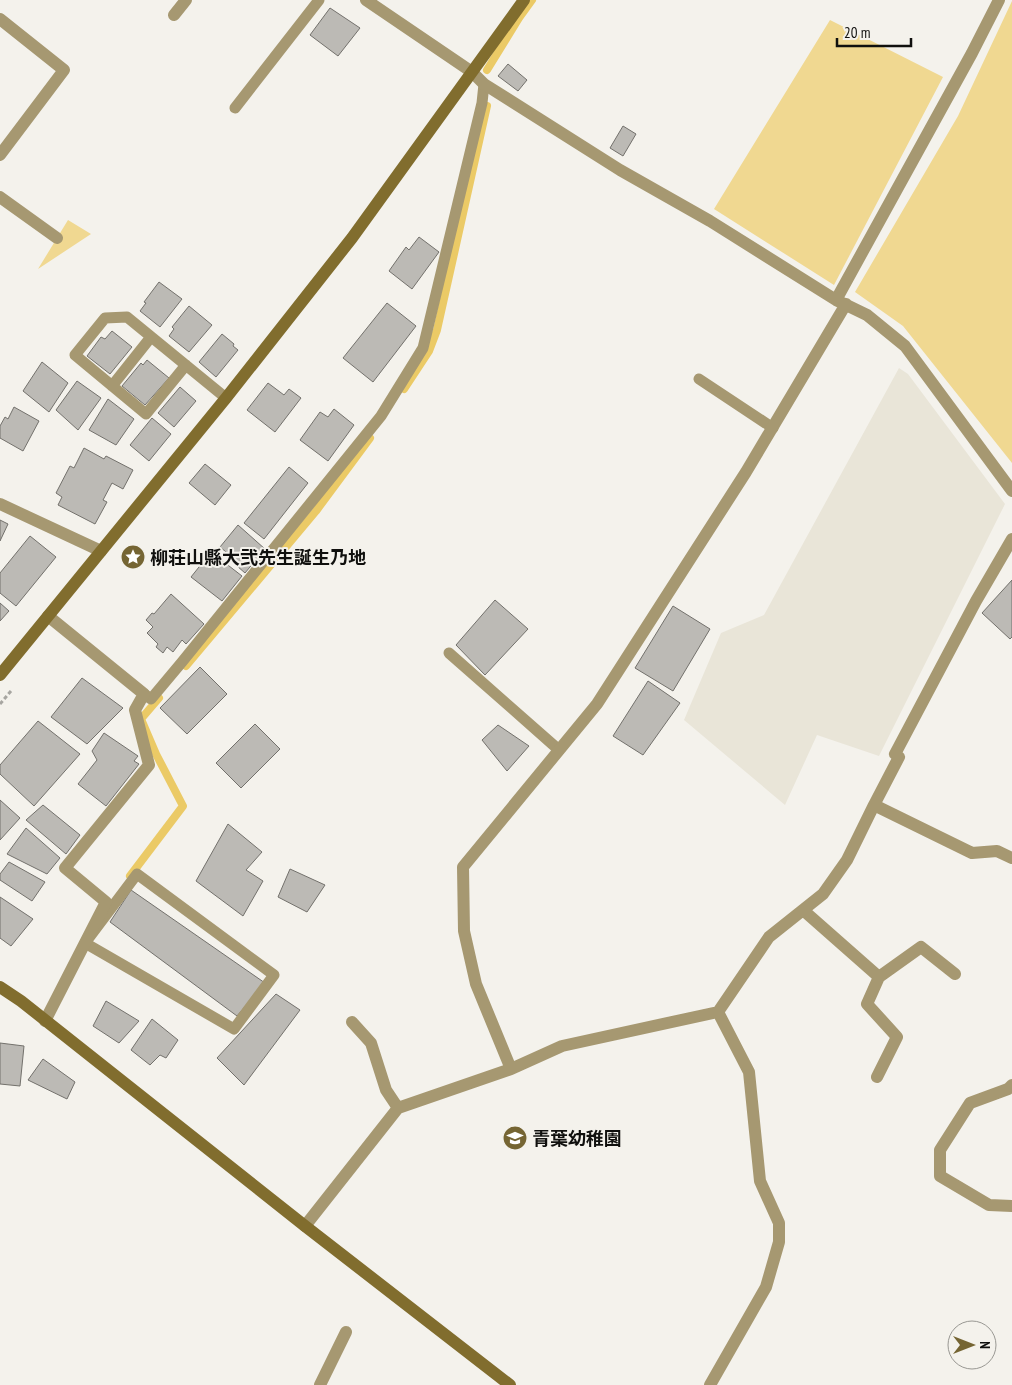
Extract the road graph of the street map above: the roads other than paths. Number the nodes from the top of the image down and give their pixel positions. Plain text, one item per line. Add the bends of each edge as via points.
1 (186, 0) edge
2 (319, 0) edge
3 (366, 0) edge
4 (524, 0) edge
5 (999, 0) edge
6 (174, 16) dead end
7 (0, 19) edge
8 (472, 72) junction
9 (484, 84) junction
10 (235, 108) dead end
11 (0, 155) edge
12 (0, 197) edge
13 (57, 238) dead end
14 (841, 302) junction
15 (151, 337) junction
16 (186, 365) junction
17 (698, 379) dead end
18 (112, 386) junction
19 (226, 398) junction
20 (773, 428) junction
21 (1012, 491) edge
22 (0, 504) edge
23 (1012, 539) edge
24 (102, 551) junction
25 (48, 616) junction
26 (449, 653) dead end
27 (0, 675) edge
28 (144, 694) junction
29 (559, 750) junction
30 (874, 805) junction
31 (1012, 858) edge
32 (804, 910) junction
33 (85, 943) junction
34 (955, 974) dead end
35 (879, 977) junction
36 (0, 987) edge
37 (718, 1012) junction
38 (45, 1020) junction
39 (352, 1022) dead end
40 (512, 1069) junction
41 (877, 1077) dead end
42 (1012, 1085) edge
43 (398, 1108) junction
44 (1012, 1206) edge
45 (305, 1226) junction
46 (346, 1332) dead end
47 (320, 1385) edge
48 (510, 1385) edge
49 (710, 1385) edge

1 - 6 street
2 - 10 lane
3 - 8 street
4 - 8 street
5 - 14 street
7 - 11 street via 64,70
8 - 9 street
8 - 19 street via 352,238
9 - 14 street via 620,170
9 - 28 lane via 423,348 381,416 323,488 151,699
12 - 13 street
14 - 20 street
14 - 21 street via 867,314 905,346
15 - 16 lane
15 - 18 lane
15 - 18 lane via 127,317 105,318 75,355
16 - 18 lane via 146,414
16 - 19 lane
17 - 20 lane
19 - 24 street
20 - 29 street via 597,704
22 - 24 street
23 - 30 street via 895,754 900,757
24 - 25 street
25 - 27 street
25 - 28 street
26 - 29 lane
28 - 33 street via 135,710 150,765 65,868 106,902
29 - 40 street via 464,867 464,931 476,984
30 - 31 street via 972,853 998,851
30 - 32 street via 847,860 823,894
32 - 35 street
32 - 37 street via 769,937
33 - 33 lane via 137,874 274,975 234,1030
33 - 38 street
34 - 35 street via 921,946
35 - 41 street via 867,1004 897,1037
36 - 38 street
37 - 40 street via 562,1046
37 - 49 street via 749,1072 760,1181 779,1223 779,1242 766,1287
38 - 45 street
39 - 43 street via 371,1043 386,1090
40 - 43 street
42 - 44 street via 970,1102 940,1150 940,1176 988,1205
43 - 45 street
45 - 48 street
46 - 47 street

